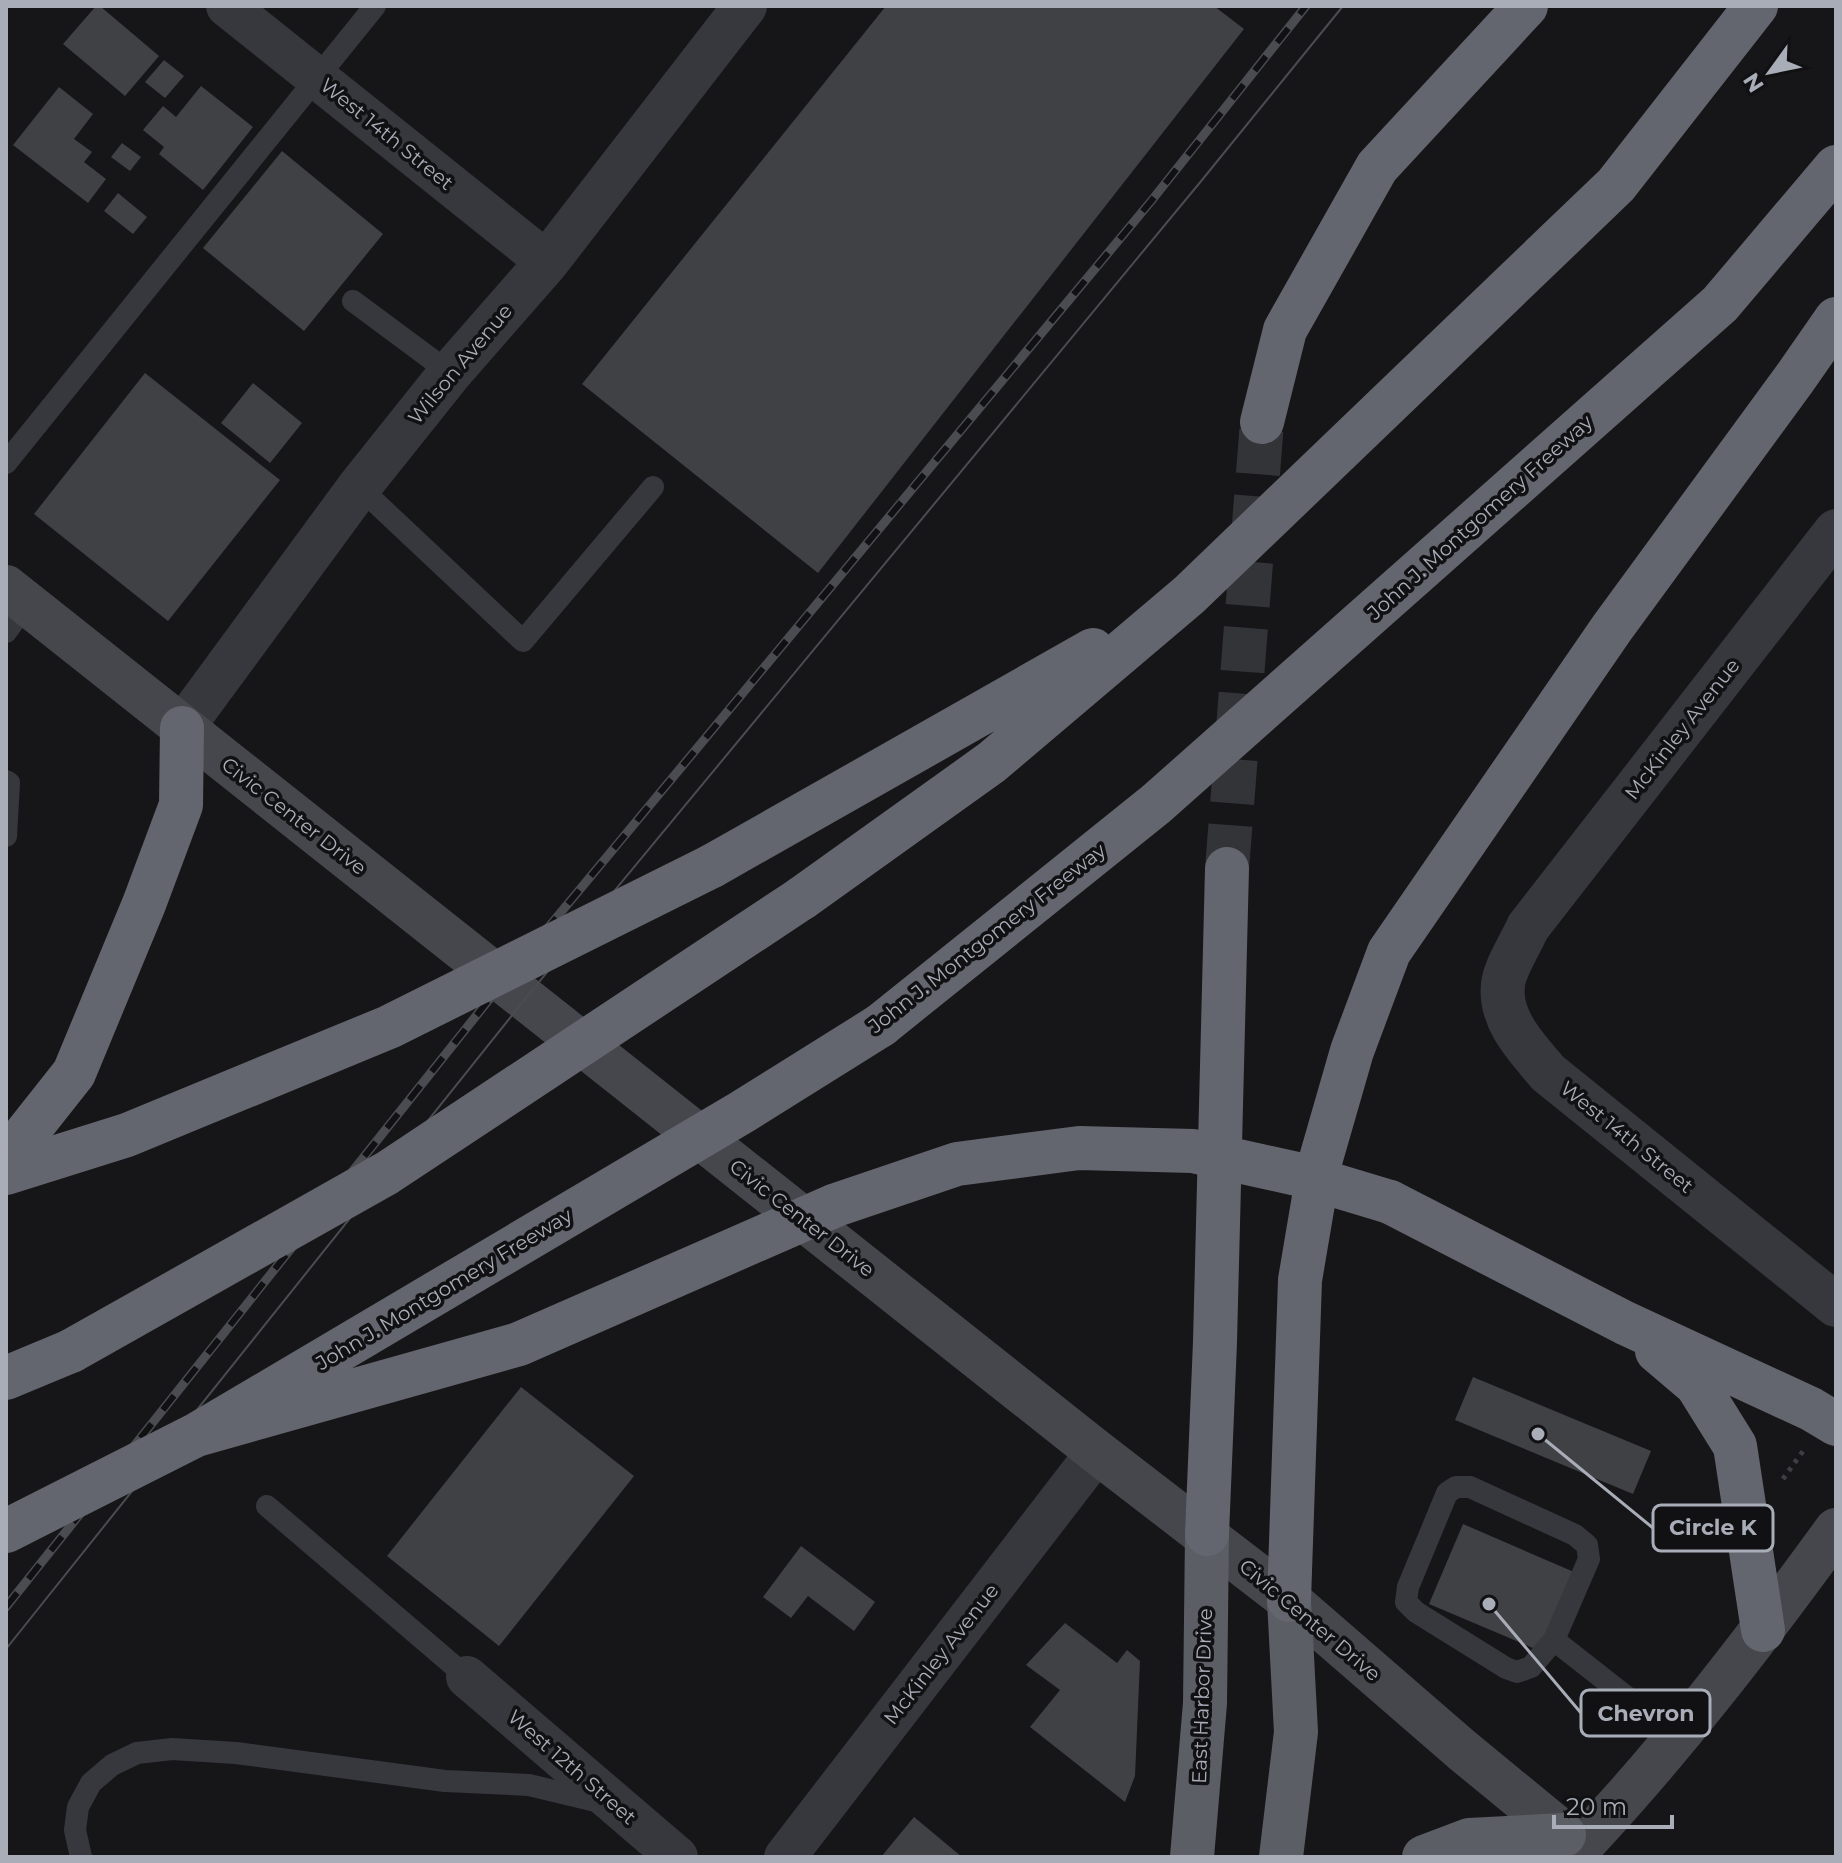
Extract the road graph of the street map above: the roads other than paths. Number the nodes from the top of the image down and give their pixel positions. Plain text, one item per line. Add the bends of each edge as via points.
1 (227, 6) edge
2 (375, 6) edge
3 (745, 6) edge
4 (1526, 6) edge
5 (1756, 6) edge
6 (316, 77) junction
7 (1836, 167) edge
8 (547, 262) junction
9 (353, 301) dead end
10 (1836, 319) edge
11 (450, 373) junction
12 (1262, 422) tunnel mouth
13 (7, 461) edge
14 (359, 487) junction
15 (653, 487) dead end
16 (1836, 531) edge
17 (1189, 595) junction
18 (13, 607) edge
19 (182, 728) junction
20 (6, 781) edge
21 (6, 836) edge
22 (1227, 869) tunnel mouth
23 (1528, 927) joint
24 (6, 1159) edge
25 (6, 1173) edge
26 (1836, 1305) edge
27 (1625, 1323) junction
28 (6, 1378) edge
29 (196, 1435) junction
30 (1820, 1436) edge
31 (1097, 1452) junction
32 (267, 1506) dead end
33 (1836, 1530) edge
34 (6, 1531) edge
35 (1207, 1534) junction
36 (1289, 1600) junction
37 (1763, 1630) junction
38 (1554, 1640) junction
39 (467, 1677) joint
40 (1675, 1735) junction
41 (617, 1806) junction
42 (1579, 1846) edge
43 (81, 1857) edge
44 (677, 1857) edge
45 (785, 1857) edge
46 (1192, 1857) edge
47 (1281, 1857) edge
48 (1424, 1857) edge

1 - 6 street, West 14th Street
2 - 6 lane
3 - 8 street, Wilson Avenue
4 - 12 highway via 1377,167 1285,330
5 - 17 highway via 1616,185
6 - 8 street, West 14th Street
6 - 13 lane
7 - 29 highway, John J. Montgomery Freeway, bridge via 1720,304 1156,804 881,1025
8 - 11 street, Wilson Avenue
9 - 11 lane
10 - 36 highway via 1612,628 1389,952 1352,1051 1320,1162 1300,1280
11 - 14 street, Wilson Avenue
14 - 15 lane via 523,641
14 - 19 street, Wilson Avenue
16 - 23 street, McKinley Avenue
17 - 25 highway, bridge via 712,866 389,1027 127,1135
17 - 28 highway, bridge via 992,762 802,898 387,1173 71,1351
18 - 19 main road, Civic Center Drive
19 - 24 highway via 181,805 144,904 74,1073
19 - 31 main road, Civic Center Drive
20 - 21 lane
22 - 35 highway
23 - 26 street, West 14th Street via 1502,983 1504,1012 1524,1044 1548,1073
27 - 29 highway, bridge via 1390,1202 1193,1151 1079,1148 957,1164 836,1205 519,1344
27 - 30 highway via 1811,1409
27 - 37 highway via 1697,1385 1735,1446
29 - 34 highway, John J. Montgomery Freeway, bridge
31 - 35 main road, Civic Center Drive
31 - 45 street, McKinley Avenue
32 - 39 lane
33 - 37 main road
35 - 36 main road, Civic Center Drive
35 - 46 highway, East Harbor Drive via 1205,1703
36 - 42 main road, Civic Center Drive
36 - 47 highway via 1296,1732
37 - 40 main road
38 - 38 lane via 1531,1667 1517,1672 1406,1602 1447,1493 1470,1487 1587,1545 1589,1559
38 - 40 lane
39 - 41 street, West 12th Street
40 - 42 main road via 1636,1788
41 - 43 lane via 529,1785 432,1780 172,1749 137,1753 91,1783 78,1807 75,1830
41 - 44 street, West 12th Street
42 - 48 highway via 1469,1840

